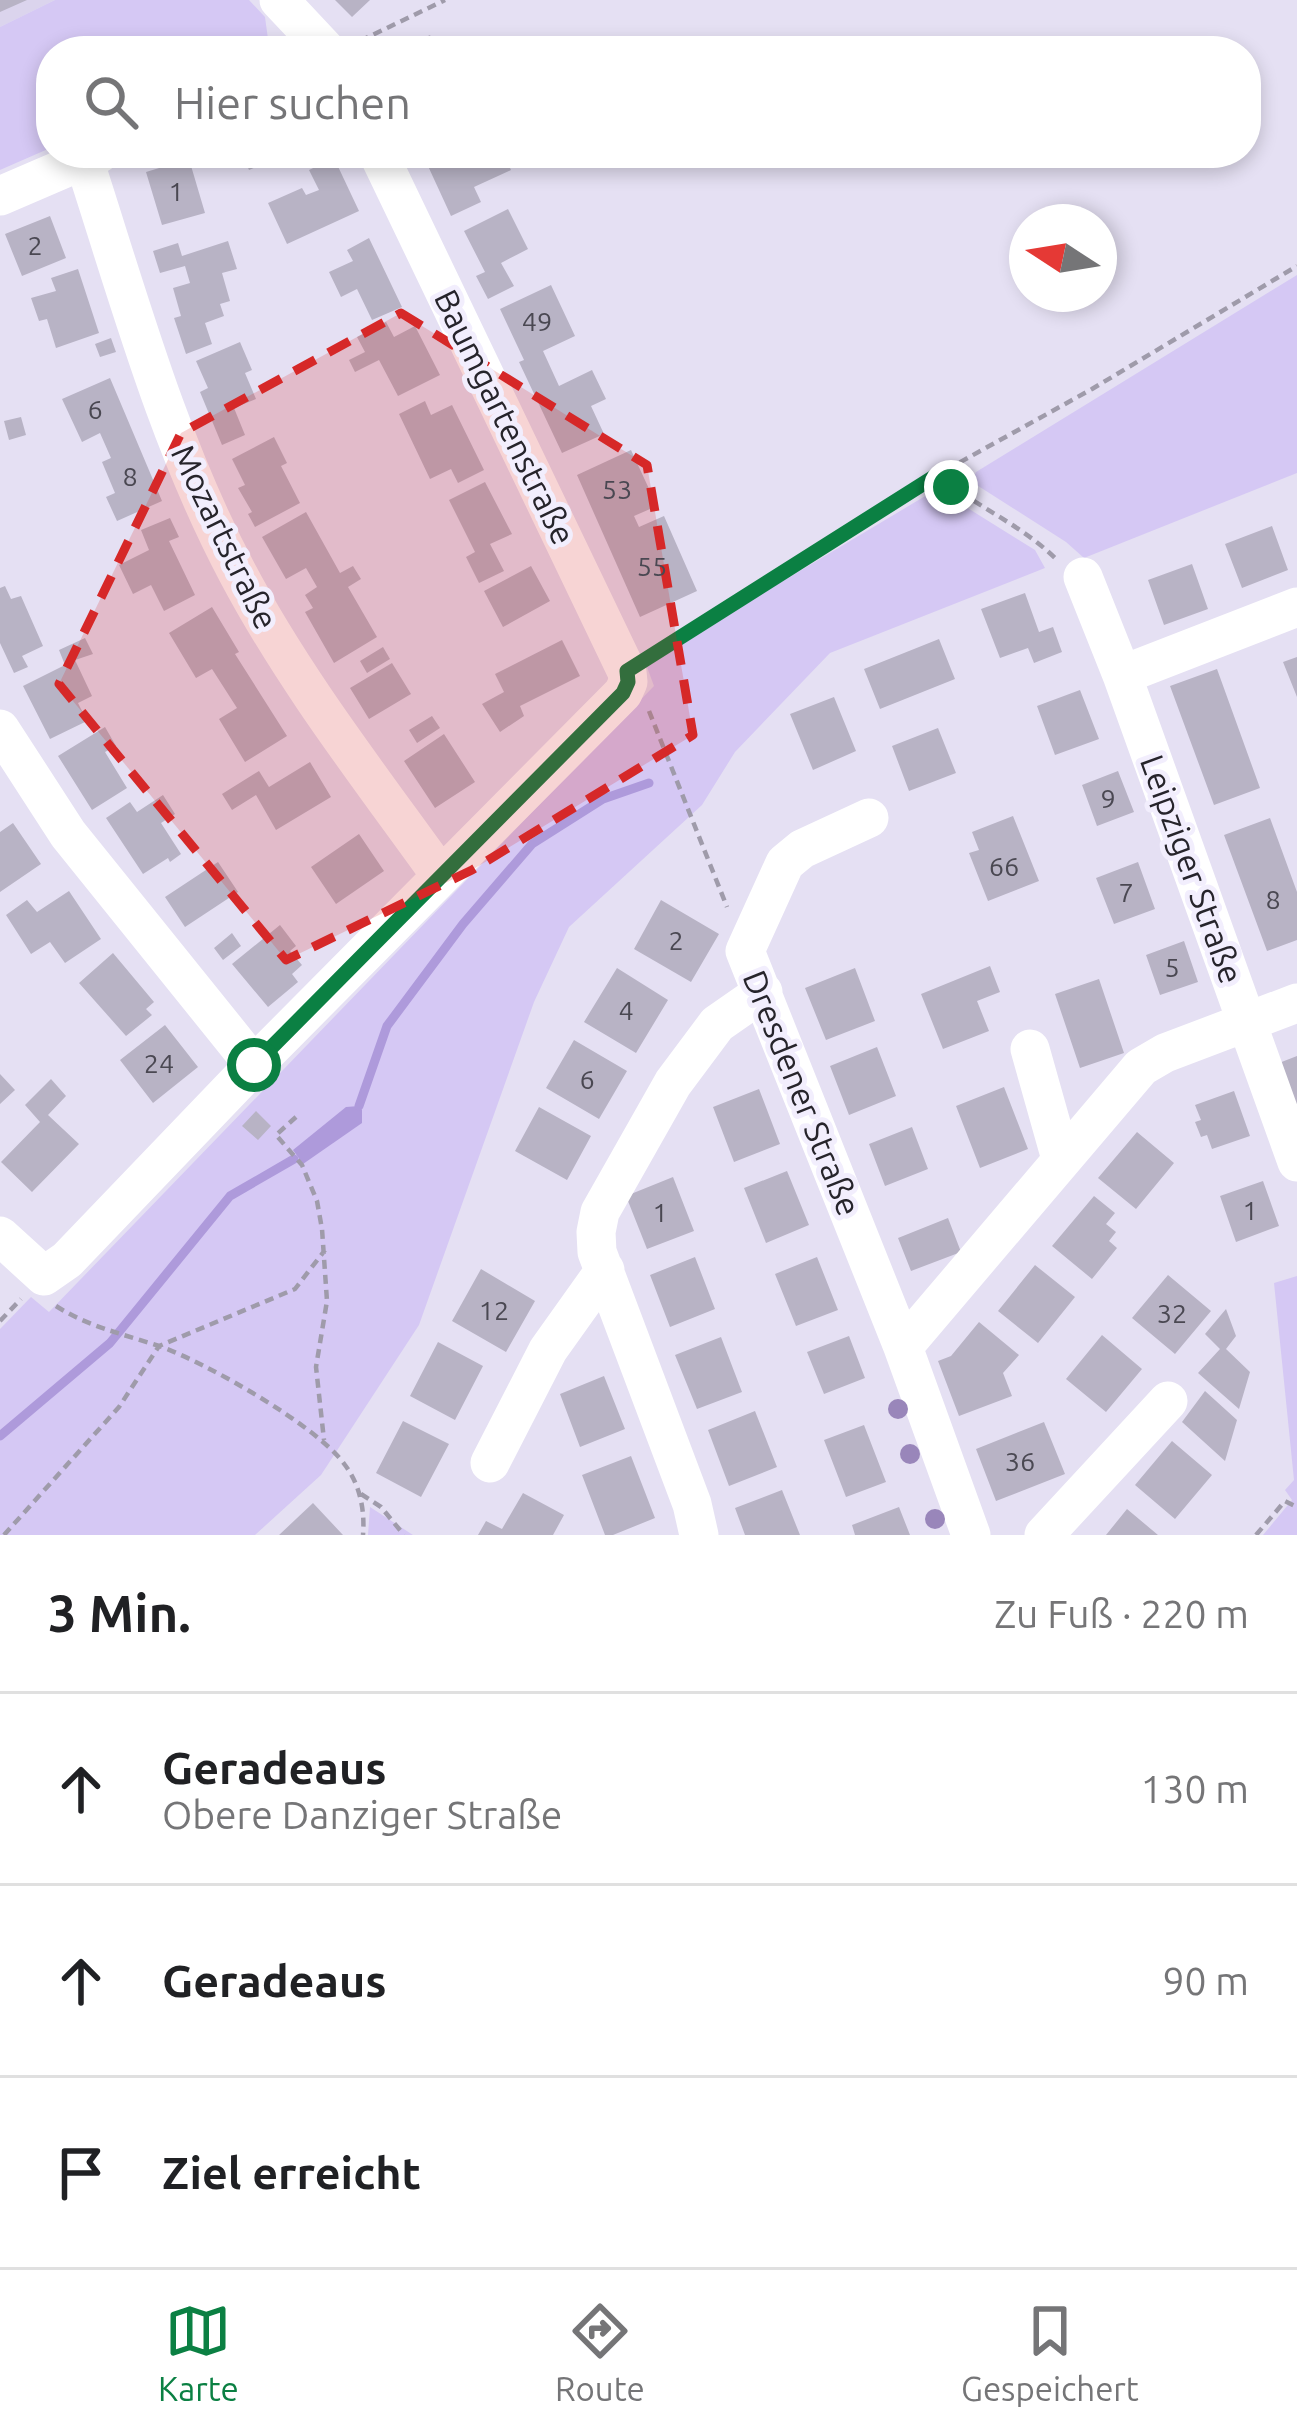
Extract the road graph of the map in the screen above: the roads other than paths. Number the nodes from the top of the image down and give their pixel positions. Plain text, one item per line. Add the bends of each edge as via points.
1 (279, 0) edge
2 (330, 36) edge
3 (64, 168) edge
4 (95, 168) edge
5 (385, 168) edge
6 (0, 196) edge
7 (1083, 577) road end
8 (1297, 607) edge
9 (1122, 675) junction
10 (0, 728) edge
11 (869, 818) dead end
12 (441, 876) junction
13 (764, 992) junction
14 (1297, 1003) edge
15 (1247, 1022) junction
16 (1030, 1049) dead end
17 (254, 1065) junction
18 (1061, 1159) junction
19 (1297, 1162) edge
20 (0, 1236) edge
21 (605, 1270) junction
22 (903, 1347) junction
23 (1168, 1401) dead end
24 (490, 1463) dead end
25 (699, 1535) edge
26 (971, 1535) edge
27 (1044, 1535) edge

1 - 2 street
3 - 6 street
4 - 12 street, Mozartstraße via 168,419 236,570 285,658
5 - 12 street, Baumgartenstraße via 628,677 623,693
7 - 9 street, Leipziger Straße
8 - 9 street
9 - 15 street, Leipziger Straße
10 - 17 street via 68,834
11 - 13 street, Dresdener Straße via 784,863 745,951
12 - 17 street
13 - 21 street via 698,1047 609,1193 596,1232
13 - 22 street, Dresdener Straße
14 - 15 street
15 - 18 street via 1141,1067
15 - 19 street, Leipziger Straße
16 - 18 street
17 - 20 street via 44,1286
18 - 22 street
21 - 24 street via 548,1350
21 - 25 street
22 - 26 street, Dresdener Straße
23 - 27 street

